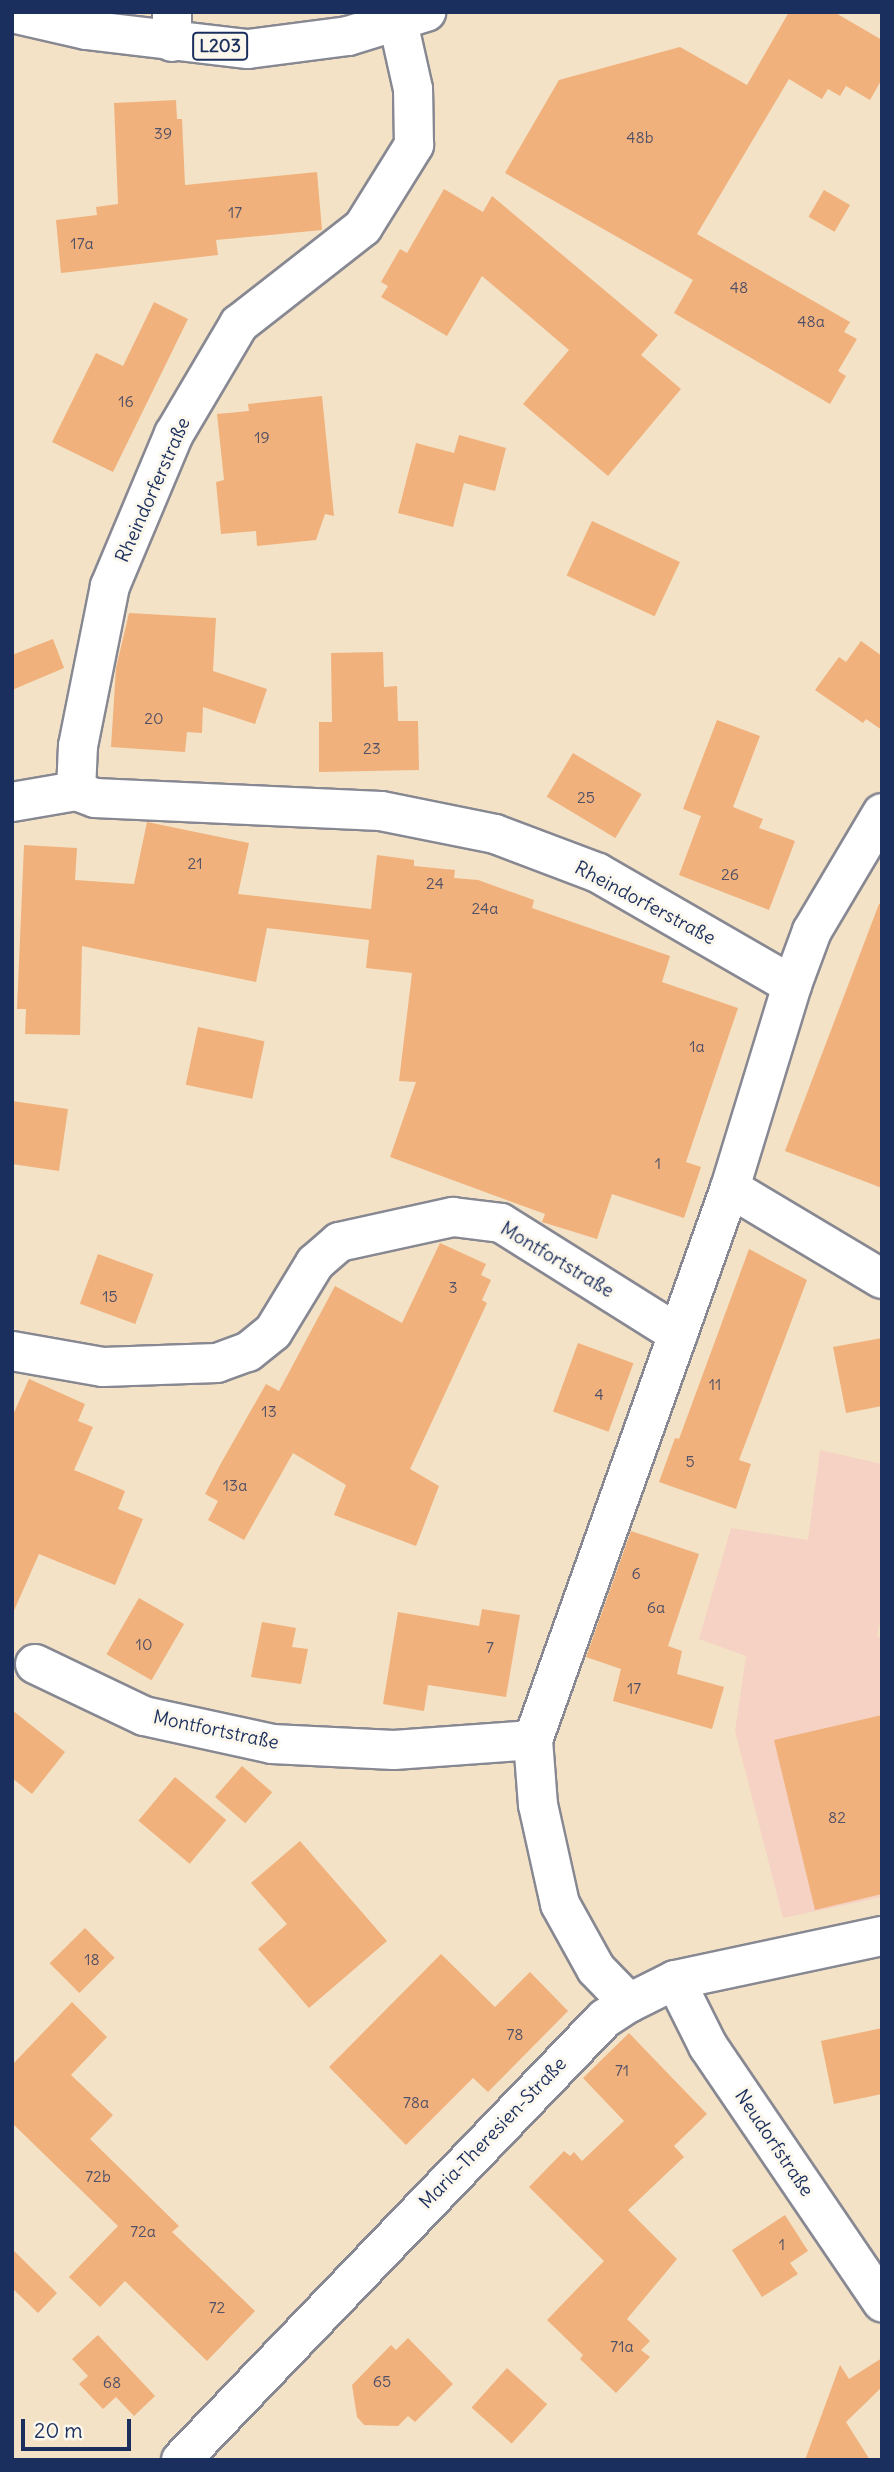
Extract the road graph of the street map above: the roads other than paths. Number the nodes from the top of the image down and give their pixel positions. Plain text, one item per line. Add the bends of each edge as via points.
1 (12, 13) edge
2 (412, 17) edge
3 (172, 27) edge
4 (76, 791) junction
5 (12, 802) edge
6 (882, 813) edge
7 (792, 985) junction
8 (730, 1188) junction
9 (882, 1279) edge
10 (678, 1334) junction
11 (18, 1352) edge
12 (35, 1664) dead end
13 (533, 1740) junction
14 (882, 1936) edge
15 (675, 1980) junction
16 (629, 2003) junction
17 (882, 2302) edge
18 (181, 2460) edge

1 - 3 street, L203 via 86,30
2 - 3 street, L203 via 348,36 248,49
2 - 4 street, Rheindorferstraße via 415,145 363,227 239,324 174,434 110,586 78,746
4 - 5 street, Rheindorferstraße
4 - 7 street, Rheindorferstraße via 95,798 381,811 495,834 597,873
6 - 7 street via 812,932
7 - 8 street
8 - 9 street
8 - 10 street
10 - 11 street, Montfortstraße via 501,1223 453,1217 339,1241 315,1263 273,1332 248,1352 217,1363 103,1367
10 - 13 street
12 - 13 street, Montfortstraße via 144,1716 272,1744 394,1749
13 - 16 street via 538,1805 560,1904 596,1969
14 - 15 street, Maria-Theresien-Straße
15 - 16 street, Maria-Theresien-Straße
15 - 17 street, Neudorfstraße via 708,2046
16 - 18 street, Maria-Theresien-Straße via 584,2039

